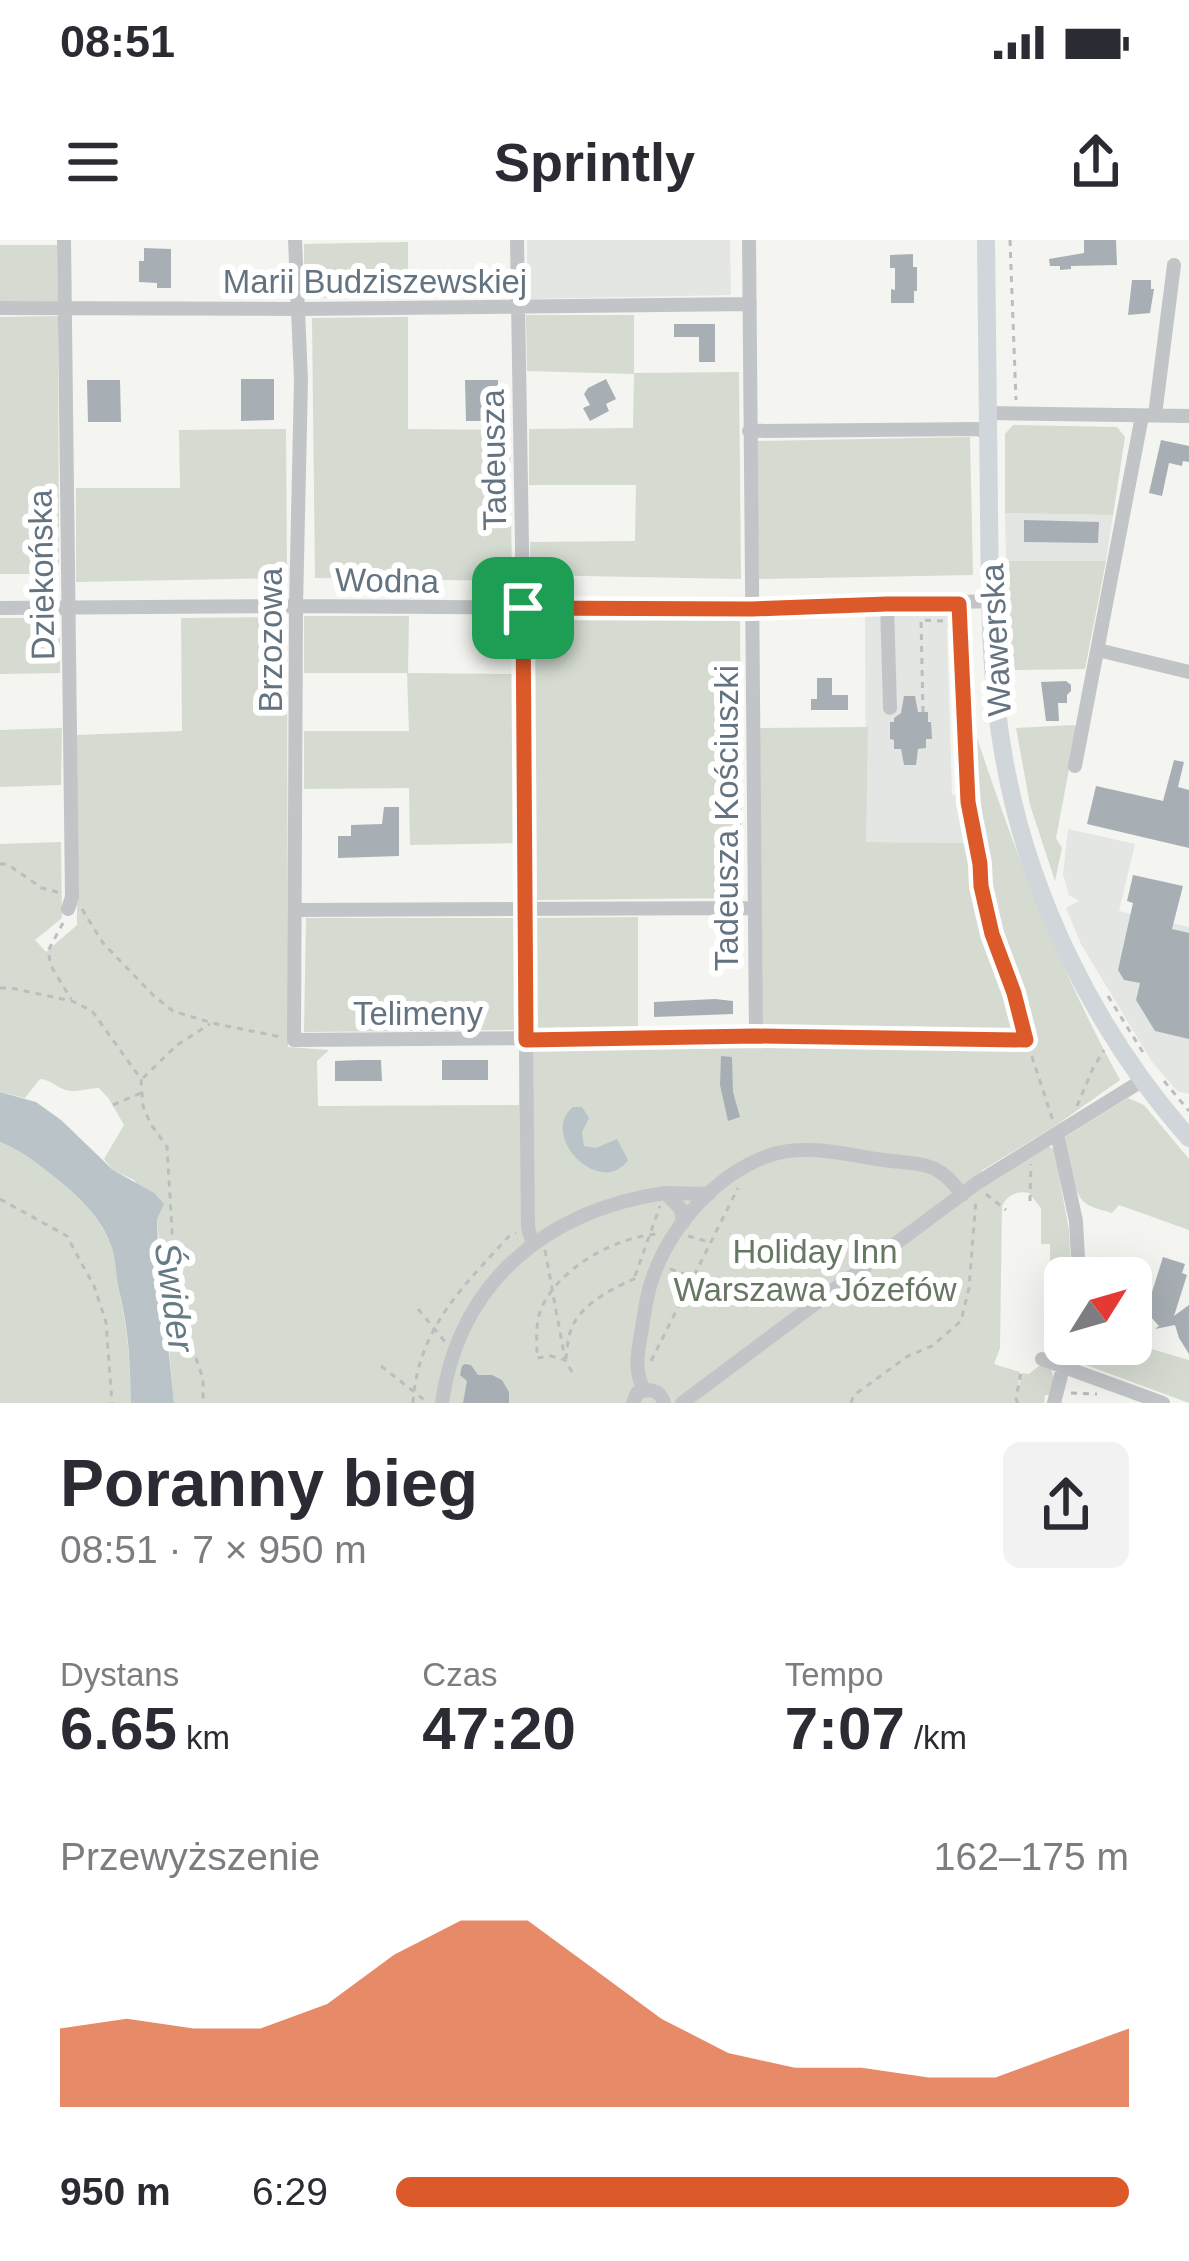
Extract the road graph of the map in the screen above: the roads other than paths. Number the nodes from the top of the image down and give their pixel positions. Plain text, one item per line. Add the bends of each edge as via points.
1 (64, 240) edge
2 (295, 240) edge
3 (517, 240) edge
4 (749, 240) edge
5 (986, 240) edge
6 (1174, 265) dead end
7 (750, 304) junction
8 (517, 307) junction
9 (0, 308) edge
10 (64, 308) junction
11 (297, 309) junction
12 (993, 416) junction
13 (1148, 416) junction
14 (1189, 416) edge
15 (749, 431) junction
16 (990, 601) junction
17 (887, 604) junction
18 (959, 604) junction
19 (296, 606) junction
20 (0, 608) edge
21 (68, 608) junction
22 (523, 608) junction
23 (752, 609) junction
24 (1097, 650) junction
25 (1189, 671) edge
26 (890, 708) dead end
27 (1075, 766) dead end
28 (968, 802) road end
29 (70, 903) road end
30 (753, 908) junction
31 (296, 910) junction
32 (755, 1036) joint
33 (294, 1040) joint
34 (526, 1040) junction
35 (1152, 1074) junction
36 (1058, 1133) junction
37 (1189, 1138) edge
38 (972, 1188) junction
39 (665, 1193) junction
40 (709, 1194) junction
41 (679, 1229) junction
42 (531, 1236) junction
43 (1078, 1257) edge
44 (1042, 1359) dead end
45 (1063, 1367) junction
46 (643, 1386) junction
47 (1055, 1398) edge
48 (687, 1402) edge
49 (442, 1403) edge
50 (633, 1403) edge
51 (664, 1403) edge
52 (1163, 1403) edge

1 - 10 street, Dziekońska
2 - 11 street, Brzozowa
3 - 8 street, Tadeusza
4 - 7 street, Tadeusza Kościuszki
5 - 12 main road, Wawerska
6 - 13 street
7 - 8 street, Marii Budziszewskiej
7 - 15 street, Tadeusza Kościuszki
8 - 11 street, Marii Budziszewskiej
8 - 22 street, Tadeusza
9 - 10 street, Marii Budziszewskiej
10 - 11 street, Marii Budziszewskiej
10 - 21 street, Dziekońska
11 - 19 street, Brzozowa
12 - 13 street
12 - 15 street via 977,429
12 - 16 main road, Wawerska
13 - 14 street
13 - 24 street
15 - 23 street, Tadeusza Kościuszki
16 - 18 street, Wodna
16 - 35 main road, Wawerska via 1004,758 1027,850 1086,990 1114,1038
17 - 18 street, Wodna
17 - 23 street, Wodna
17 - 26 street
18 - 28 street
19 - 21 street, Wodna
19 - 22 street, Wodna
19 - 31 street, Brzozowa
20 - 21 street, Wodna
21 - 29 street, Dziekońska
22 - 23 street, Wodna
23 - 30 street, Tadeusza Kościuszki
24 - 25 street
24 - 27 street
30 - 31 street
30 - 32 street, Tadeusza Kościuszki
31 - 33 street, Brzozowa
32 - 34 street, Telimeny
33 - 34 street, Telimeny
34 - 42 street
35 - 36 street
35 - 37 main road, Wawerska
36 - 38 street
36 - 43 street
38 - 40 street via 933,1166 819,1151 775,1154
38 - 48 street
39 - 40 street
39 - 41 street via 681,1209
39 - 42 street via 591,1210
40 - 41 street
41 - 46 street via 648,1293 635,1370
42 - 49 street via 474,1310
44 - 45 street
45 - 47 street
45 - 52 street
46 - 50 street
46 - 51 street

